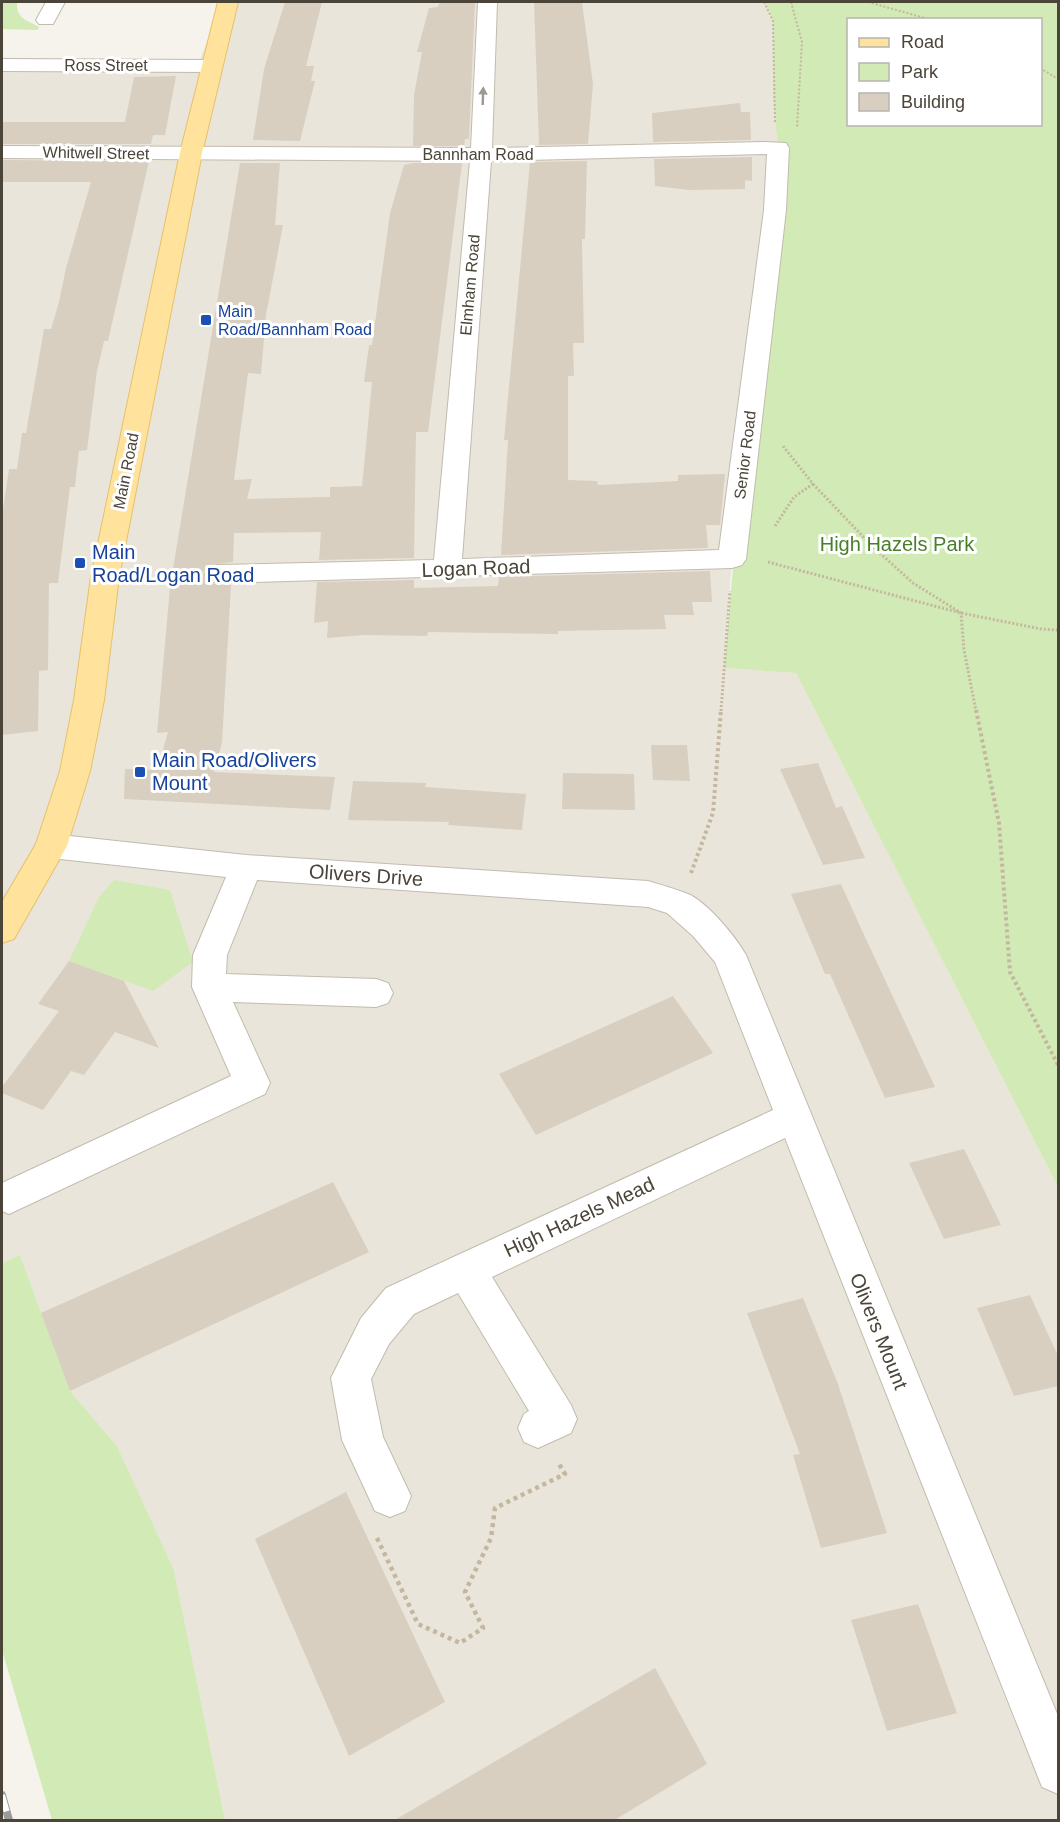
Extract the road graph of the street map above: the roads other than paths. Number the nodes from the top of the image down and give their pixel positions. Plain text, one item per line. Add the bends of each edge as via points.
1 (55, 2) edge
2 (228, 2) edge
3 (487, 2) edge
4 (46, 20) dead end
5 (2, 65) edge
6 (211, 66) junction
7 (771, 148) joint
8 (2, 152) edge
9 (191, 153) junction
10 (481, 155) junction
11 (732, 559) joint
12 (447, 569) junction
13 (219, 574) road end
14 (51, 846) junction
15 (246, 867) junction
16 (679, 904) joint
17 (2, 930) edge
18 (209, 987) junction
19 (376, 993) dead end
20 (794, 1117) junction
21 (9, 1197) dead end
22 (466, 1270) junction
23 (538, 1428) road end
24 (390, 1496) road end
25 (1059, 1771) edge

1 - 4 street
2 - 6 main road, Main Road
10 -> 3 street, Elmham Road
5 - 6 street, Ross Street
6 - 9 main road, Main Road
7 - 10 street, Bannham Road
7 - 11 street, Senior Road via 775,210
8 - 9 street, Whitwell Street
9 - 10 street, Bannham Road
9 - 14 main road, Main Road via 105,577 75,771
10 - 12 street, Elmham Road
11 - 12 street, Logan Road
12 - 13 street, Logan Road
14 - 15 street, Olivers Drive
14 - 17 main road, Main Road
15 - 16 street, Olivers Drive via 648,894
15 - 18 street via 210,955
16 - 20 street, Olivers Mount via 729,955
18 - 19 street
18 - 21 street via 252,1083
20 - 22 street, High Hazels Mead
20 - 25 street, Olivers Mount
22 - 23 street via 557,1419
22 - 24 street, High Hazels Mead via 400,1301 375,1331 351,1377 363,1440

